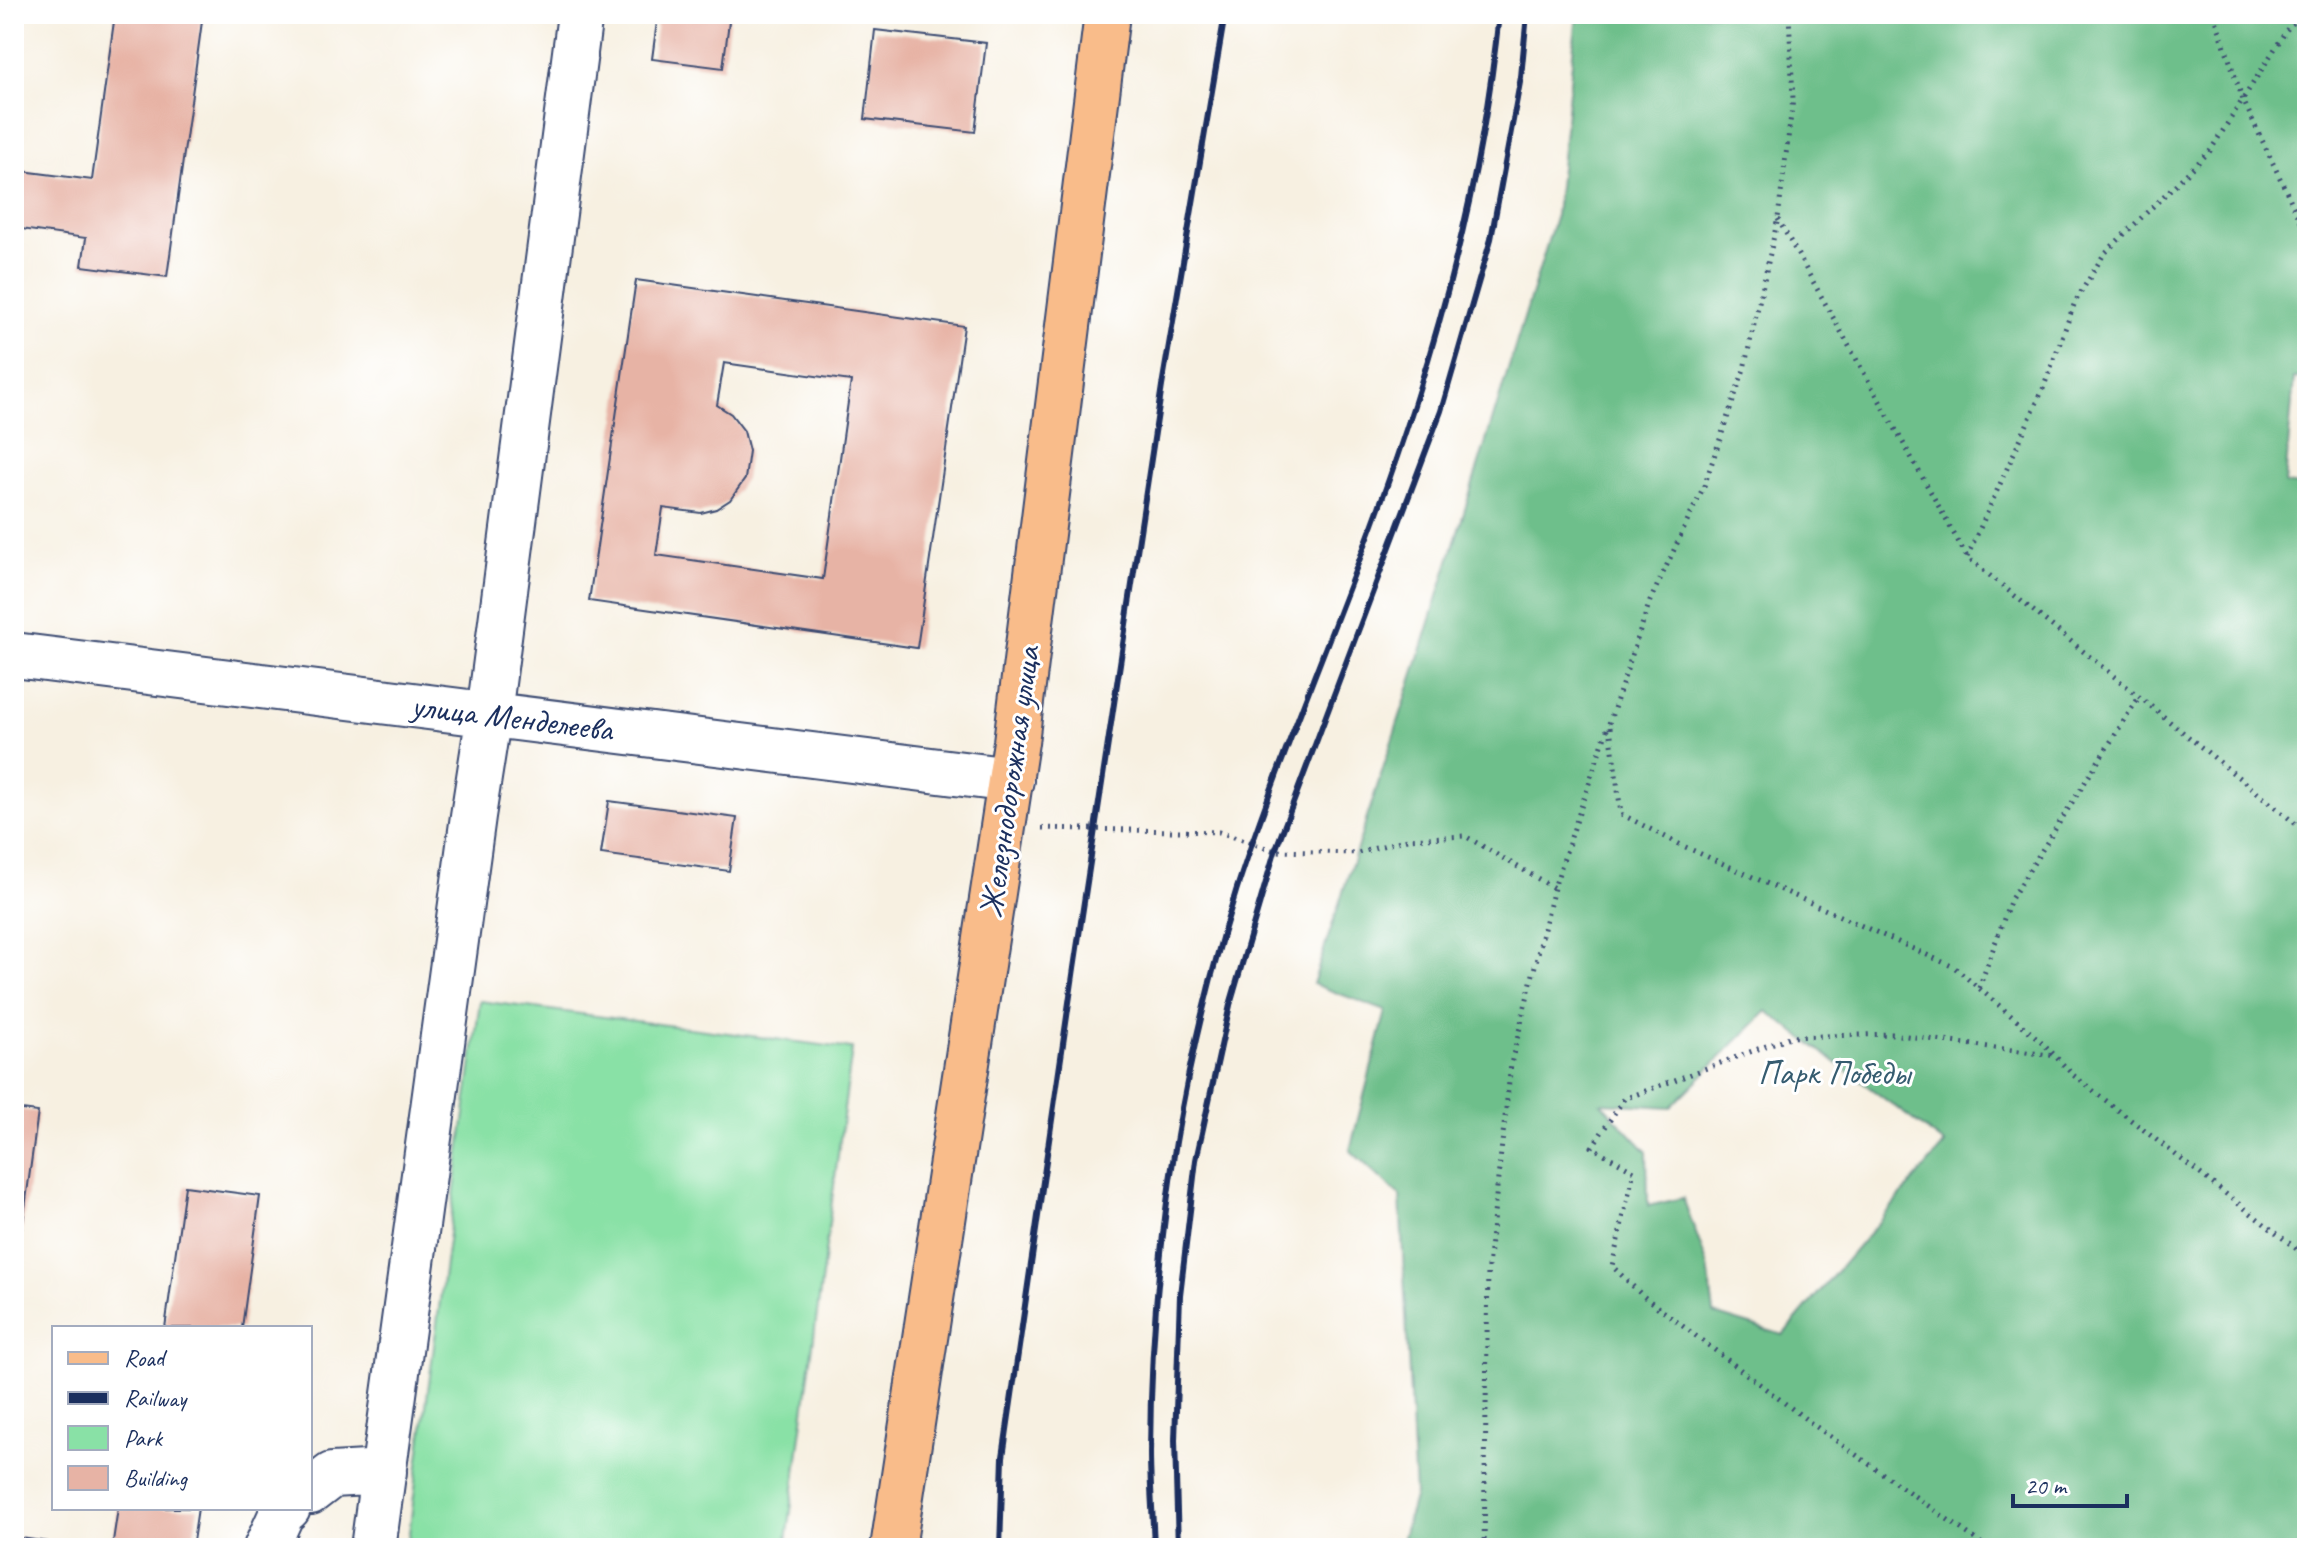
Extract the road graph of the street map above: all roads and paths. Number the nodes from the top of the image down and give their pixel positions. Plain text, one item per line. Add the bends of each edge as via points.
1 (580, 14) edge
2 (1107, 14) edge
3 (1789, 14) edge
4 (2214, 14) edge
5 (2302, 14) edge
6 (2243, 100) junction
7 (1778, 218) junction
8 (2307, 235) edge
9 (1967, 557) junction
10 (14, 655) edge
11 (2139, 697) junction
12 (489, 714) junction
13 (1610, 726) junction
14 (1011, 780) junction
15 (1004, 826) junction
16 (2307, 833) edge
17 (1554, 888) junction
18 (1979, 988) junction
19 (2056, 1056) junction
20 (2307, 1257) edge
21 (384, 1472) junction
22 (312, 1490) edge
23 (286, 1510) edge
24 (266, 1548) edge
25 (373, 1548) edge
26 (893, 1548) edge
27 (1484, 1548) edge
28 (1988, 1548) edge

1 - 12 street
2 - 14 main road, Железнодорожная улица
3 - 7 path via 1793,99
4 - 6 path
5 - 6 path
6 - 8 path
6 - 9 path via 2210,151 2104,254 2075,302 2043,389
7 - 9 path
7 - 13 path via 1744,369 1704,486 1650,601
9 - 11 path
10 - 12 street, улица Менделеева
11 - 16 path
11 - 18 path via 2011,899
12 - 14 street, улица Менделеева
12 - 21 street
13 - 17 path
13 - 18 path via 1621,814 1954,967
14 - 15 main road, Железнодорожная улица
15 - 17 path via 1219,832 1275,851 1358,853 1407,839 1465,836
15 - 26 main road, Железнодорожная улица
17 - 27 path via 1511,1064 1488,1267
18 - 19 path
19 - 20 path via 2073,1075
19 - 28 path via 1892,1034 1790,1037 1624,1099 1592,1147 1634,1171 1612,1266 1643,1296 1811,1423
21 - 22 street via 332,1475
21 - 25 street
23 - 24 street

